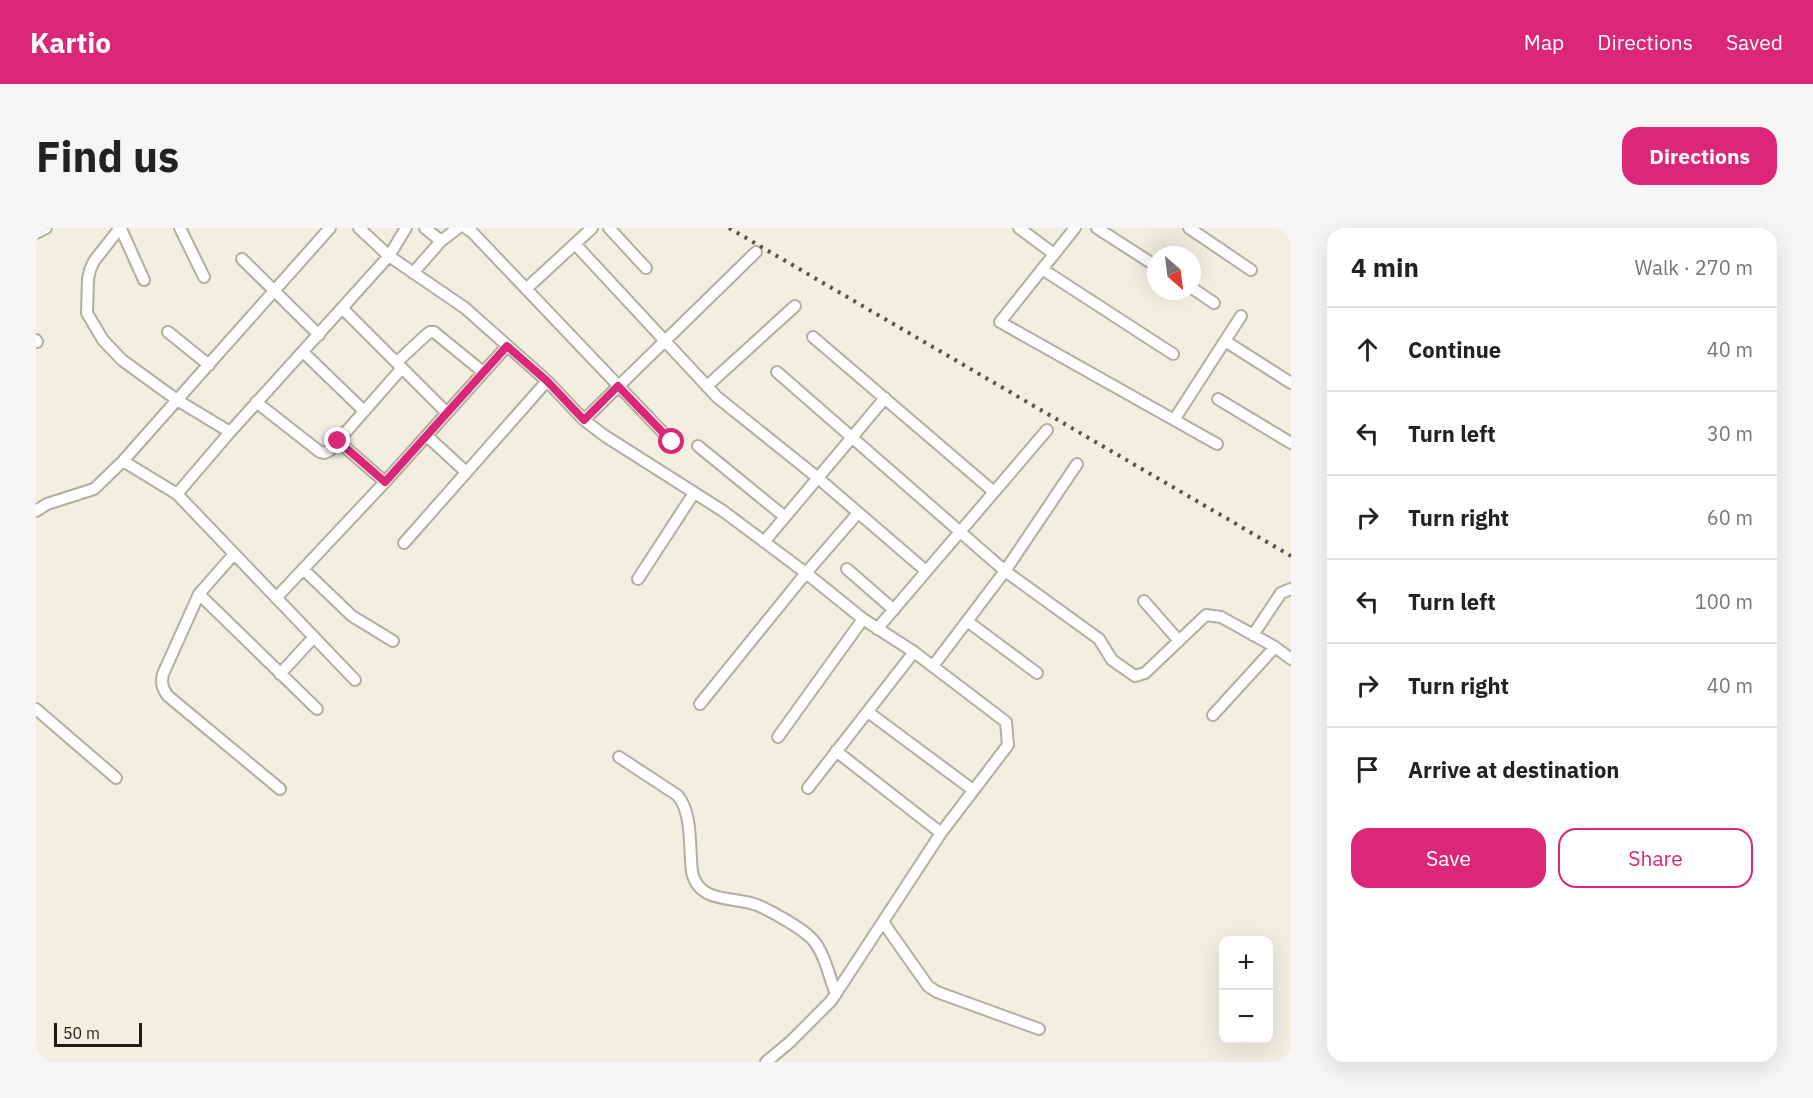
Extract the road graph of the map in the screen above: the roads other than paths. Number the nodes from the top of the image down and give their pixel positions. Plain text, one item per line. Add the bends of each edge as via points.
1 (46, 228) edge
2 (121, 228) edge
3 (180, 228) edge
4 (330, 228) edge
5 (359, 228) edge
6 (406, 228) edge
7 (425, 228) edge
8 (458, 228) edge
9 (466, 228) edge
10 (592, 228) edge
11 (609, 228) edge
12 (1019, 228) edge
13 (1075, 228) edge
14 (1097, 228) edge
15 (1189, 228) edge
16 (36, 233) edge
17 (441, 241) junction
18 (575, 244) junction
19 (756, 252) dead end
20 (1054, 254) junction
21 (389, 255) junction
22 (242, 259) dead end
23 (1147, 260) edge
24 (646, 268) dead end
25 (1042, 269) junction
26 (1251, 270) dead end
27 (413, 273) junction
28 (204, 277) dead end
29 (144, 280) dead end
30 (526, 289) junction
31 (274, 291) junction
32 (1201, 294) edge
33 (1214, 303) dead end
34 (795, 306) dead end
35 (342, 308) junction
36 (1240, 316) dead end
37 (168, 332) dead end
38 (318, 334) junction
39 (813, 337) dead end
40 (666, 340) junction
41 (1225, 341) junction
42 (507, 346) junction
43 (303, 352) junction
44 (1173, 354) dead end
45 (208, 365) junction
46 (399, 365) junction
47 (483, 372) junction
48 (777, 372) dead end
49 (547, 381) junction
50 (1291, 383) edge
51 (618, 386) junction
52 (707, 386) junction
53 (885, 398) junction
54 (1218, 399) dead end
55 (177, 400) junction
56 (256, 402) junction
57 (364, 411) junction
58 (447, 413) junction
59 (584, 420) junction
60 (1174, 420) junction
61 (1047, 430) dead end
62 (230, 432) junction
63 (427, 436) junction
64 (852, 438) junction
65 (338, 441) junction
66 (672, 442) dead end
67 (1291, 443) edge
68 (1217, 444) dead end
69 (698, 446) dead end
70 (123, 461) junction
71 (1077, 464) dead end
72 (466, 472) junction
73 (818, 478) junction
74 (385, 482) junction
75 (994, 492) junction
76 (694, 493) junction
77 (177, 494) junction
78 (36, 511) edge
79 (858, 513) junction
80 (785, 517) junction
81 (960, 531) junction
82 (764, 542) junction
83 (404, 543) dead end
84 (234, 554) junction
85 (303, 569) junction
86 (847, 569) dead end
87 (926, 571) junction
88 (1005, 571) junction
89 (806, 573) junction
90 (638, 579) dead end
91 (1291, 589) edge
92 (199, 594) junction
93 (276, 598) junction
94 (1144, 601) dead end
95 (894, 610) junction
96 (862, 619) junction
97 (967, 621) junction
98 (877, 629) junction
99 (1253, 635) junction
100 (314, 637) junction
101 (1179, 640) junction
102 (393, 641) dead end
103 (1275, 647) junction
104 (915, 652) junction
105 (1291, 659) edge
106 (933, 666) junction
107 (1037, 673) dead end
108 (280, 674) junction
109 (355, 680) dead end
110 (700, 704) dead end
111 (36, 709) edge
112 (317, 709) dead end
113 (868, 712) junction
114 (1213, 715) dead end
115 (778, 737) dead end
116 (836, 751) junction
117 (619, 756) dead end
118 (116, 778) dead end
119 (808, 788) dead end
120 (280, 789) dead end
121 (974, 790) junction
122 (941, 833) junction
123 (883, 922) junction
124 (836, 994) junction
125 (1039, 1029) dead end
126 (766, 1062) edge

1 - 16 street
2 - 29 street
2 - 55 street via 90,270 87,313 102,340 122,360
3 - 28 street
4 - 31 street
5 - 21 street
6 - 21 street
7 - 17 street
8 - 17 street
9 - 30 street
10 - 18 street
11 - 24 street
12 - 20 street
13 - 20 street
14 - 23 street
15 - 26 street
17 - 27 street
18 - 30 street
18 - 40 street
19 - 40 street
20 - 25 street
21 - 27 street
21 - 35 street
22 - 31 street
25 - 44 street
25 - 60 street via 1000,322
27 - 42 street via 465,308
30 - 51 street
31 - 38 street
31 - 45 street
32 - 33 street
34 - 52 street
35 - 38 street
35 - 46 street
36 - 41 street
37 - 45 street
38 - 43 street
39 - 53 street
40 - 51 street
40 - 52 street
41 - 50 street
41 - 60 street
42 - 47 street
42 - 49 street
43 - 56 street
43 - 57 street
45 - 55 street
46 - 47 street via 426,335 434,332
46 - 57 street
46 - 58 street
47 - 58 street
48 - 64 street
49 - 59 street
49 - 72 street
51 - 59 street
51 - 66 street
52 - 73 street
53 - 64 street
53 - 75 street
54 - 67 street
55 - 62 street
55 - 70 street
56 - 62 street
56 - 65 street via 320,452 329,451
57 - 65 street
58 - 63 street
59 - 76 street
60 - 68 street
61 - 75 street
62 - 77 street
63 - 72 street
63 - 74 street
64 - 73 street
64 - 81 street
65 - 74 street
69 - 80 street
70 - 77 street
70 - 78 street via 90,491
71 - 88 street
72 - 83 street
73 - 79 street
73 - 80 street
74 - 85 street
75 - 81 street
76 - 82 street
76 - 90 street
77 - 84 street
79 - 87 street
79 - 89 street
80 - 82 street
81 - 87 street
81 - 88 street
82 - 89 street
84 - 92 street
84 - 93 street
85 - 93 street
85 - 102 street via 352,616
86 - 95 street
87 - 95 street
88 - 97 street
88 - 101 street via 1099,639 1112,660 1135,676 1145,673
89 - 96 street
89 - 110 street
91 - 99 street via 1281,593
92 - 108 street
92 - 120 street via 163,674 163,689
93 - 100 street
94 - 101 street
95 - 98 street
96 - 98 street
96 - 115 street
97 - 106 street
97 - 107 street
98 - 104 street
99 - 101 street via 1221,617 1206,615
99 - 103 street
100 - 108 street
100 - 109 street
103 - 105 street
103 - 114 street
104 - 106 street
104 - 113 street
106 - 121 street via 1006,722 1008,745
108 - 112 street
111 - 118 street
113 - 116 street
113 - 121 street
116 - 119 street
116 - 122 street
117 - 124 street via 682,800 687,814 692,872 699,888 713,896 757,905 801,930 817,944
121 - 122 street
122 - 123 street
123 - 124 street
123 - 125 street via 927,986
124 - 126 street

